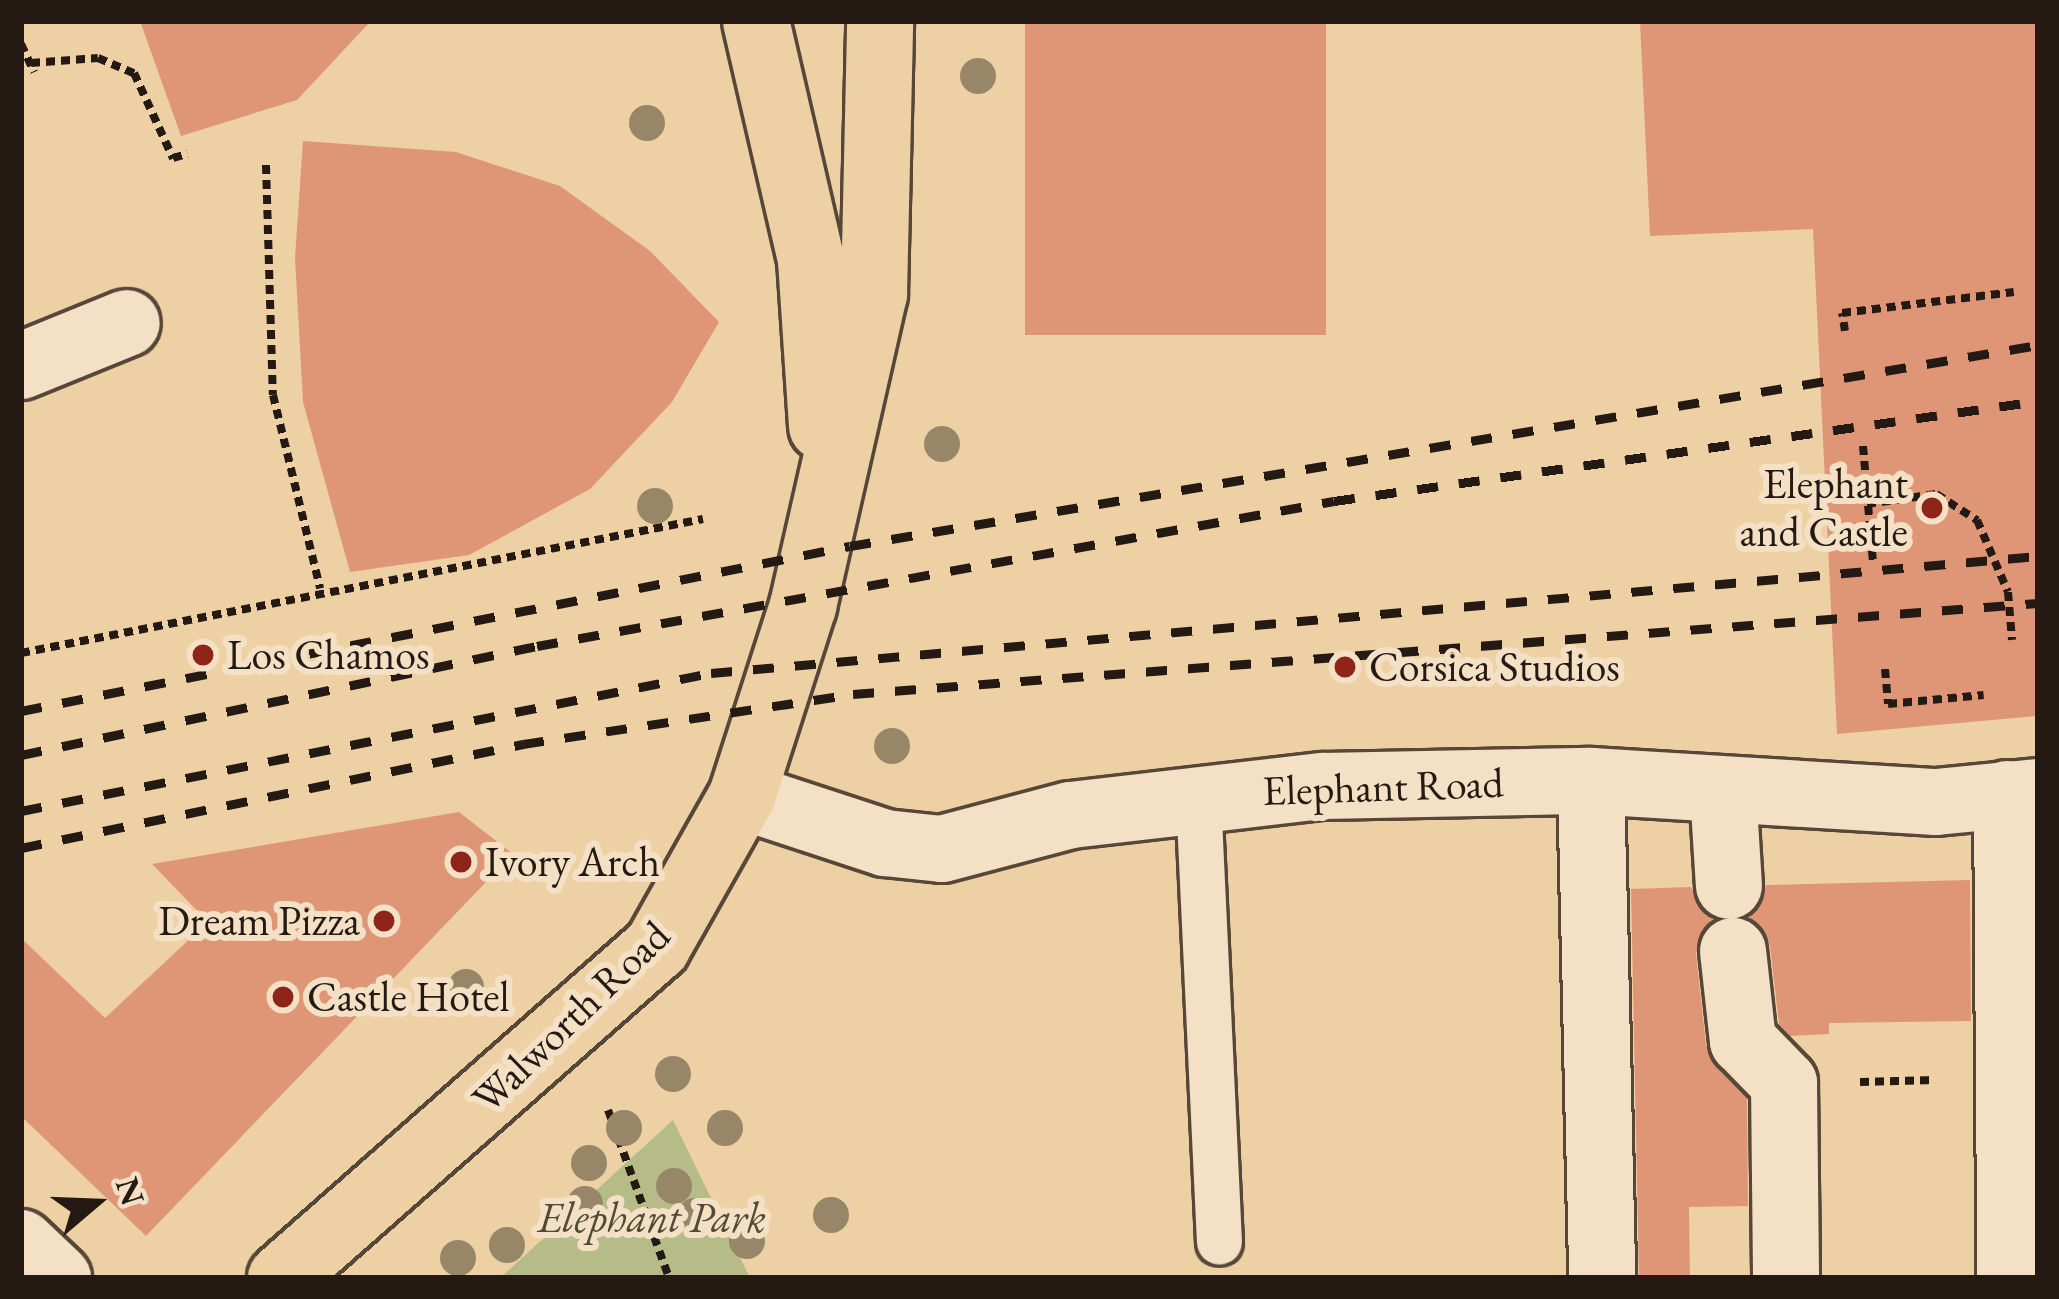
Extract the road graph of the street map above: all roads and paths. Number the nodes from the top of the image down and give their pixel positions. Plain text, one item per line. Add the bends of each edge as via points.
1 (756, 21) edge
2 (880, 21) edge
3 (21, 44) edge
4 (187, 154) dead end
5 (266, 165) dead end
6 (2014, 292) dead end
7 (127, 322) dead end
8 (1845, 332) dead end
9 (21, 366) edge
10 (1863, 446) dead end
11 (826, 484) junction
12 (1867, 504) junction
13 (703, 519) dead end
14 (1874, 562) dead end
15 (320, 588) junction
16 (2012, 640) dead end
17 (21, 653) edge
18 (1885, 669) dead end
19 (1984, 695) dead end
20 (1591, 781) junction
21 (1723, 791) junction
22 (2022, 793) edge
23 (742, 796) junction
24 (1198, 796) junction
25 (1729, 886) dead end
26 (1733, 951) dead end
27 (2009, 1078) junction
28 (1784, 1083) junction
29 (608, 1110) dead end
30 (1219, 1242) dead end
31 (21, 1243) edge
32 (288, 1276) edge
33 (58, 1278) edge
34 (669, 1278) edge
35 (1602, 1278) edge
36 (1786, 1278) edge
37 (2010, 1278) edge

1 - 11 main road, Walworth Road via 811,260
2 - 11 main road, Walworth Road via 874,294
3 - 4 path via 32,68 98,58 134,73 173,158
5 - 15 path via 273,395
6 - 8 path via 1842,313
7 - 9 street
10 - 12 path
11 - 23 main road, Walworth Road via 803,607
12 - 14 path
12 - 16 path via 1936,494 1977,520 2008,592
13 - 15 path
15 - 17 path
18 - 19 path via 1888,704
20 - 21 street, Elephant Road
20 - 24 street, Elephant Road
20 - 35 street
21 - 22 street, Elephant Road
21 - 25 street
22 - 27 street
23 - 24 street, Elephant Road via 828,826 942,849
23 - 32 main road, Walworth Road via 657,947
24 - 30 lane
26 - 28 street via 1742,1040
27 - 28 path
27 - 37 street
28 - 36 street
29 - 34 path
31 - 33 street

